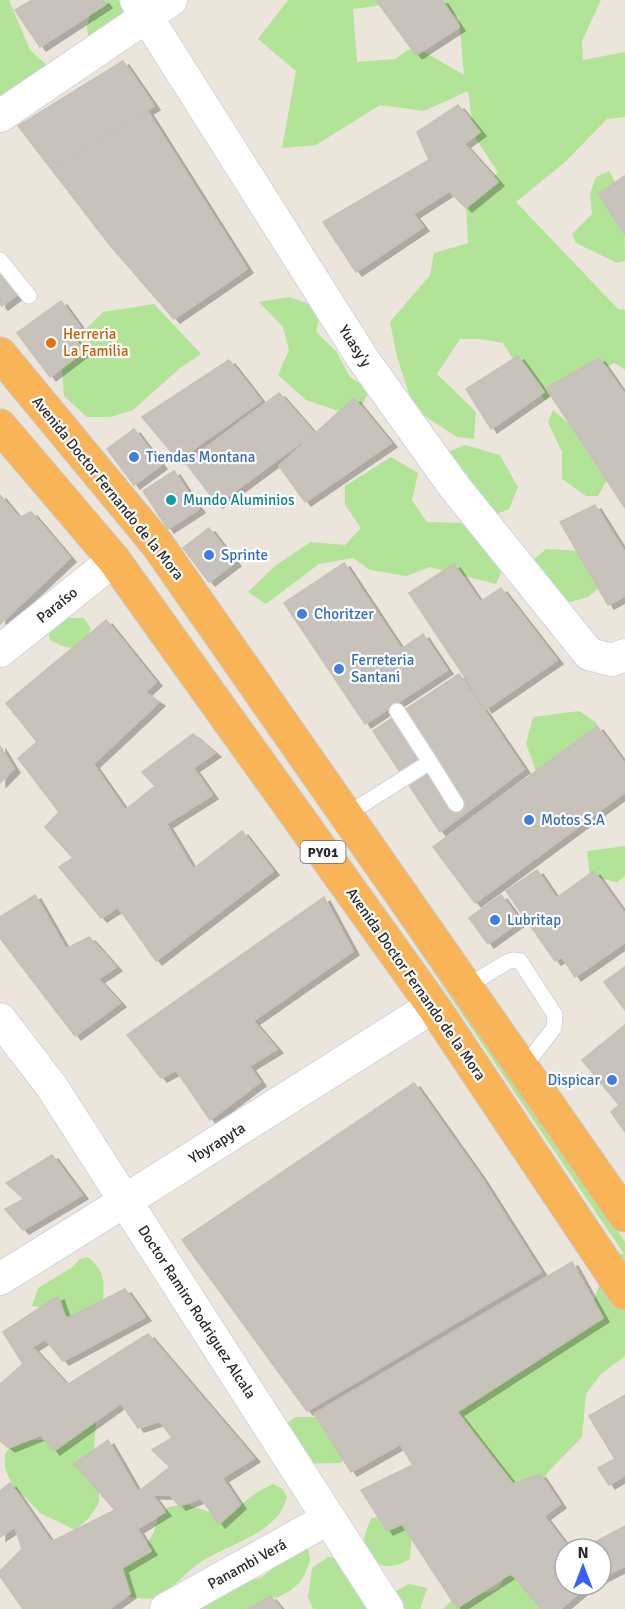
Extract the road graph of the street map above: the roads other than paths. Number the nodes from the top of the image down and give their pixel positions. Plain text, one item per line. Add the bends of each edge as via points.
1 (151, 5) edge
2 (0, 116) edge
3 (0, 260) edge
4 (29, 296) dead end
5 (0, 354) edge
6 (0, 426) edge
7 (114, 560) junction
8 (0, 651) edge
9 (619, 658) edge
10 (397, 711) dead end
11 (430, 762) junction
12 (456, 804) dead end
13 (346, 815) junction
14 (466, 987) junction
15 (433, 1006) junction
16 (0, 1019) edge
17 (523, 1068) junction
18 (125, 1201) junction
19 (625, 1215) edge
20 (0, 1279) edge
21 (625, 1293) edge
22 (329, 1518) junction
23 (166, 1609) edge
24 (387, 1609) edge

1 - 2 street
1 - 9 street, Yuasy'y via 363,359 453,485 589,654
3 - 4 lane
5 - 13 highway, Avenida Doctor Fernando de la Mora / PY01 via 157,544
6 - 7 highway, Avenida Doctor Fernando de la Mora / PY01
7 - 8 street, Paraíso
7 - 15 highway, Avenida Doctor Fernando de la Mora / PY01
10 - 11 lane
11 - 12 lane
11 - 13 lane
13 - 14 highway, Avenida Doctor Fernando de la Mora / PY01
14 - 17 highway, Avenida Doctor Fernando de la Mora / PY01
14 - 17 lane via 507,962 520,961 555,1015 554,1028
15 - 18 street, Ybyrapyta
15 - 21 highway, Avenida Doctor Fernando de la Mora / PY01
16 - 18 street, Doctor Ramiro Rodriguez Alcala via 52,1087
17 - 19 highway, Avenida Doctor Fernando de la Mora / PY01
18 - 20 street, Ybyrapyta
18 - 22 street, Doctor Ramiro Rodriguez Alcala
22 - 23 street, Panambi Verá
22 - 24 street, Doctor Ramiro Rodriguez Alcala

